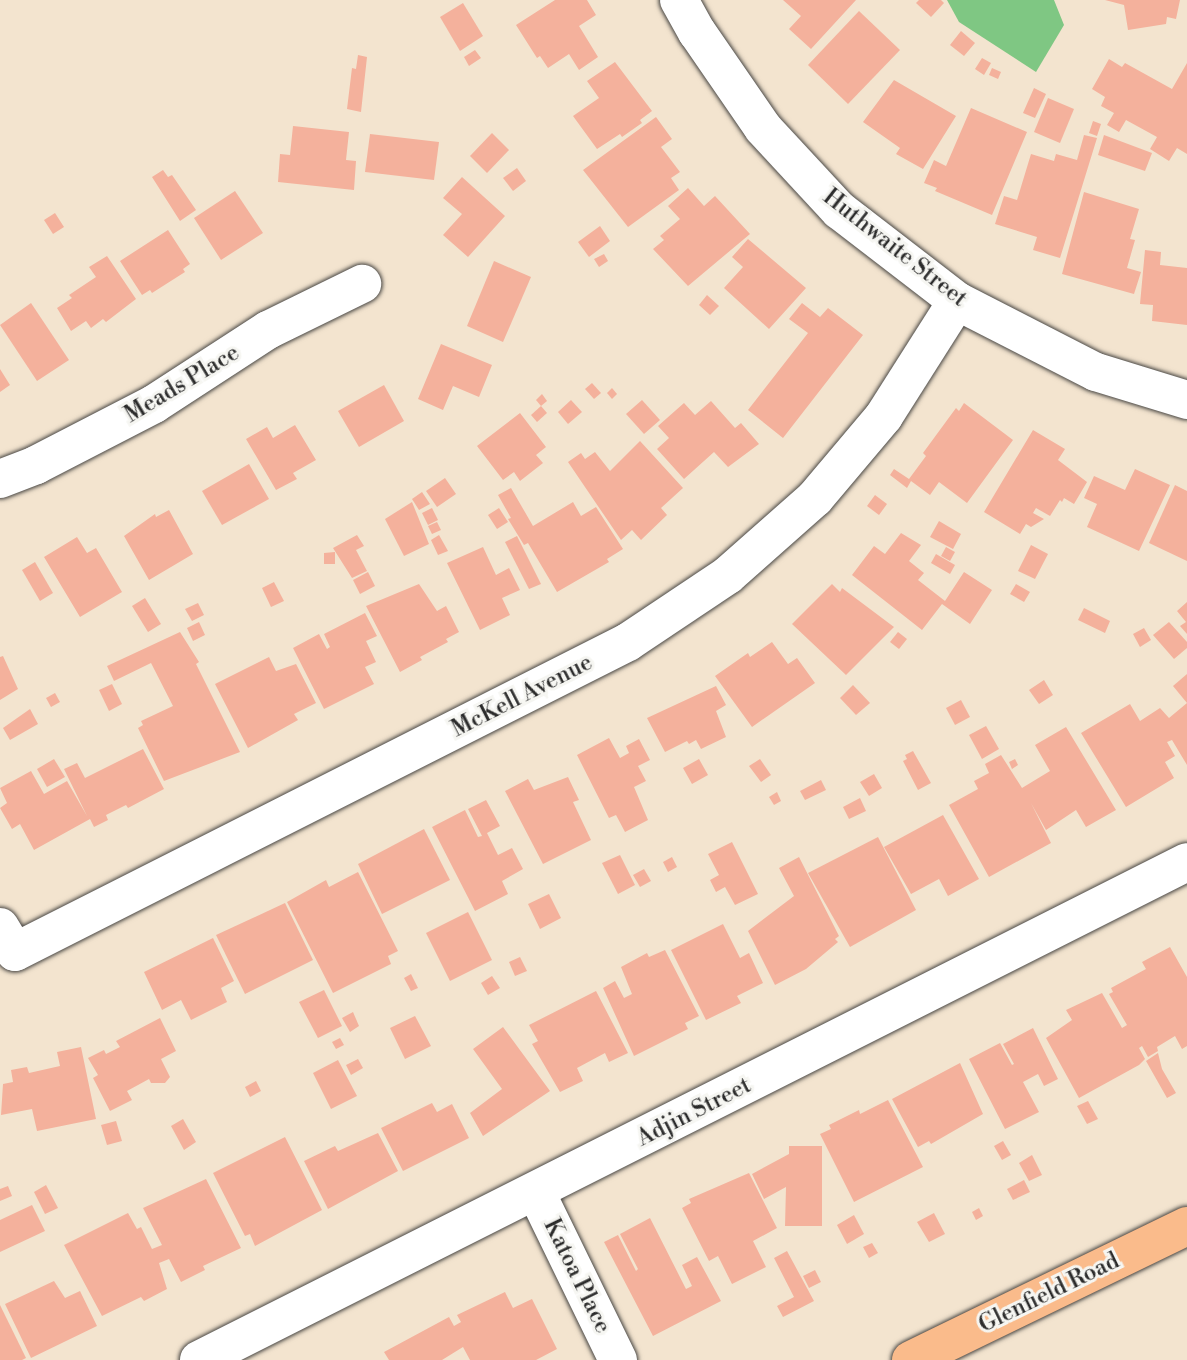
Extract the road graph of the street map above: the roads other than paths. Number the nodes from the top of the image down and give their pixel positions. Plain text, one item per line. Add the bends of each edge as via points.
1 (679, 0) edge
2 (362, 284) dead end
3 (957, 301) junction
4 (1187, 400) edge
5 (0, 479) edge
6 (1187, 862) edge
7 (0, 927) edge
8 (536, 1192) junction
9 (1187, 1226) edge
10 (199, 1360) edge
11 (618, 1360) edge
12 (911, 1360) edge

1 - 3 street, Huthwaite Street via 771,137 839,210
2 - 5 street, Meads Place via 268,330 154,404
3 - 4 street, Huthwaite Street via 1096,372
3 - 7 street, McKell Avenue via 884,416 815,498 728,575 628,642 15,952
6 - 8 street, Adjin Street
8 - 10 street, Adjin Street
8 - 11 street, Katoa Place
9 - 12 main road, Glenfield Road

